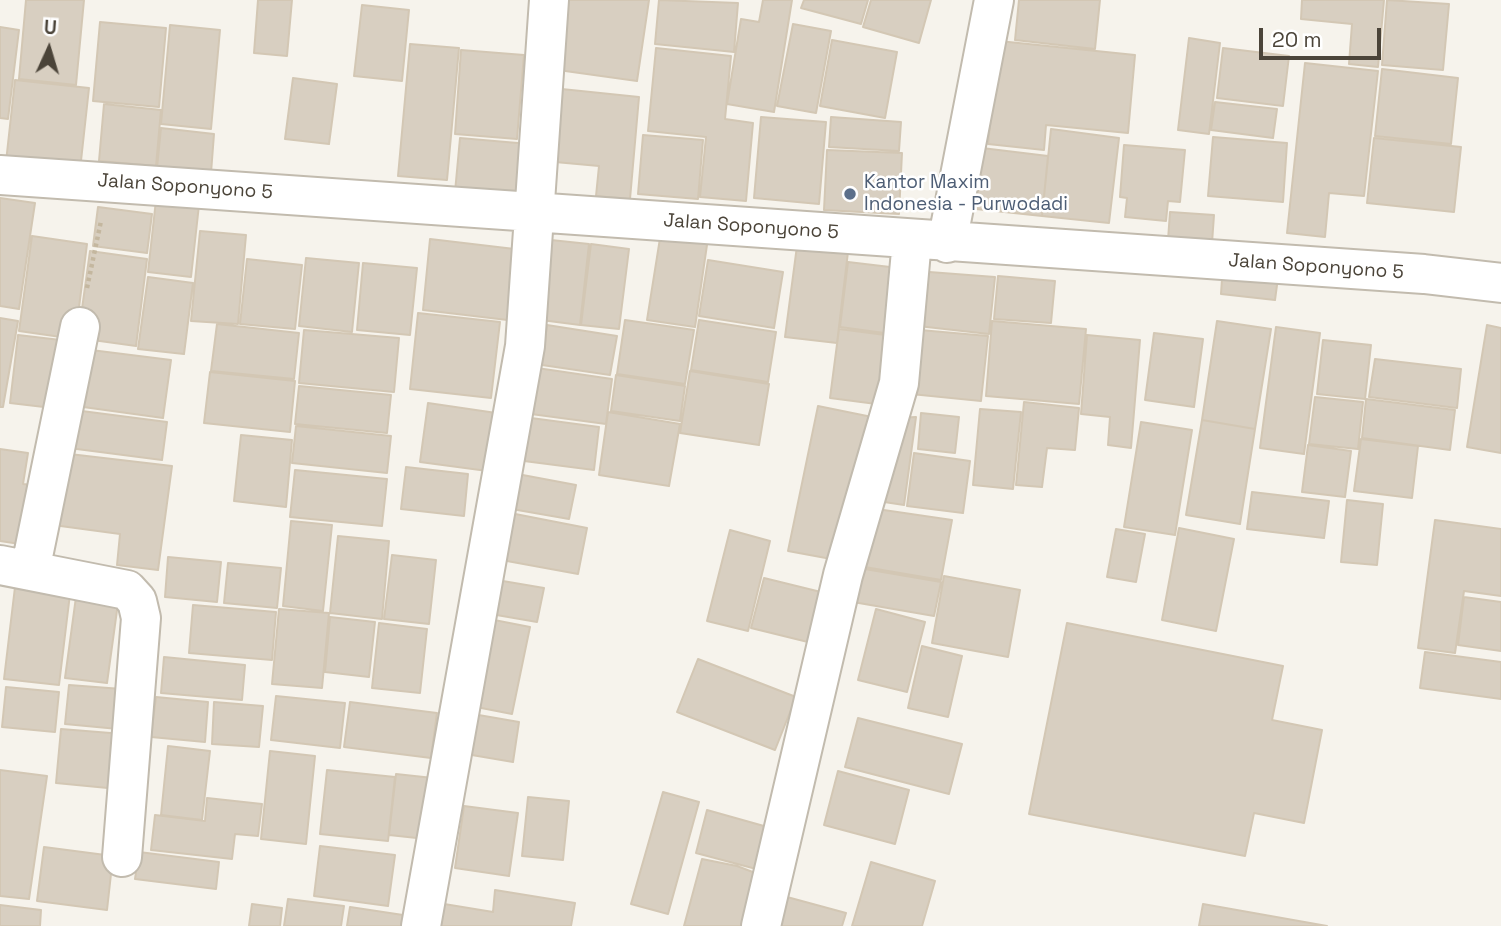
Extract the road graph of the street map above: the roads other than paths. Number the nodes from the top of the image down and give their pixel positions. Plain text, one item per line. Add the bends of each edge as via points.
1 (549, 0) edge
2 (994, 0) edge
3 (0, 175) edge
4 (536, 211) junction
5 (929, 242) junction
6 (1501, 283) edge
7 (79, 327) road end
8 (15, 568) edge
9 (122, 857) dead end
10 (421, 926) edge
11 (761, 926) edge

1 - 4 street
2 - 5 street
3 - 4 street, Jalan Soponyono 5
4 - 5 street, Jalan Soponyono 5
4 - 10 street via 525,346
5 - 6 street, Jalan Soponyono 5
5 - 11 street via 899,383 843,575
7 - 8 street
8 - 9 street via 127,590 137,601 142,618

